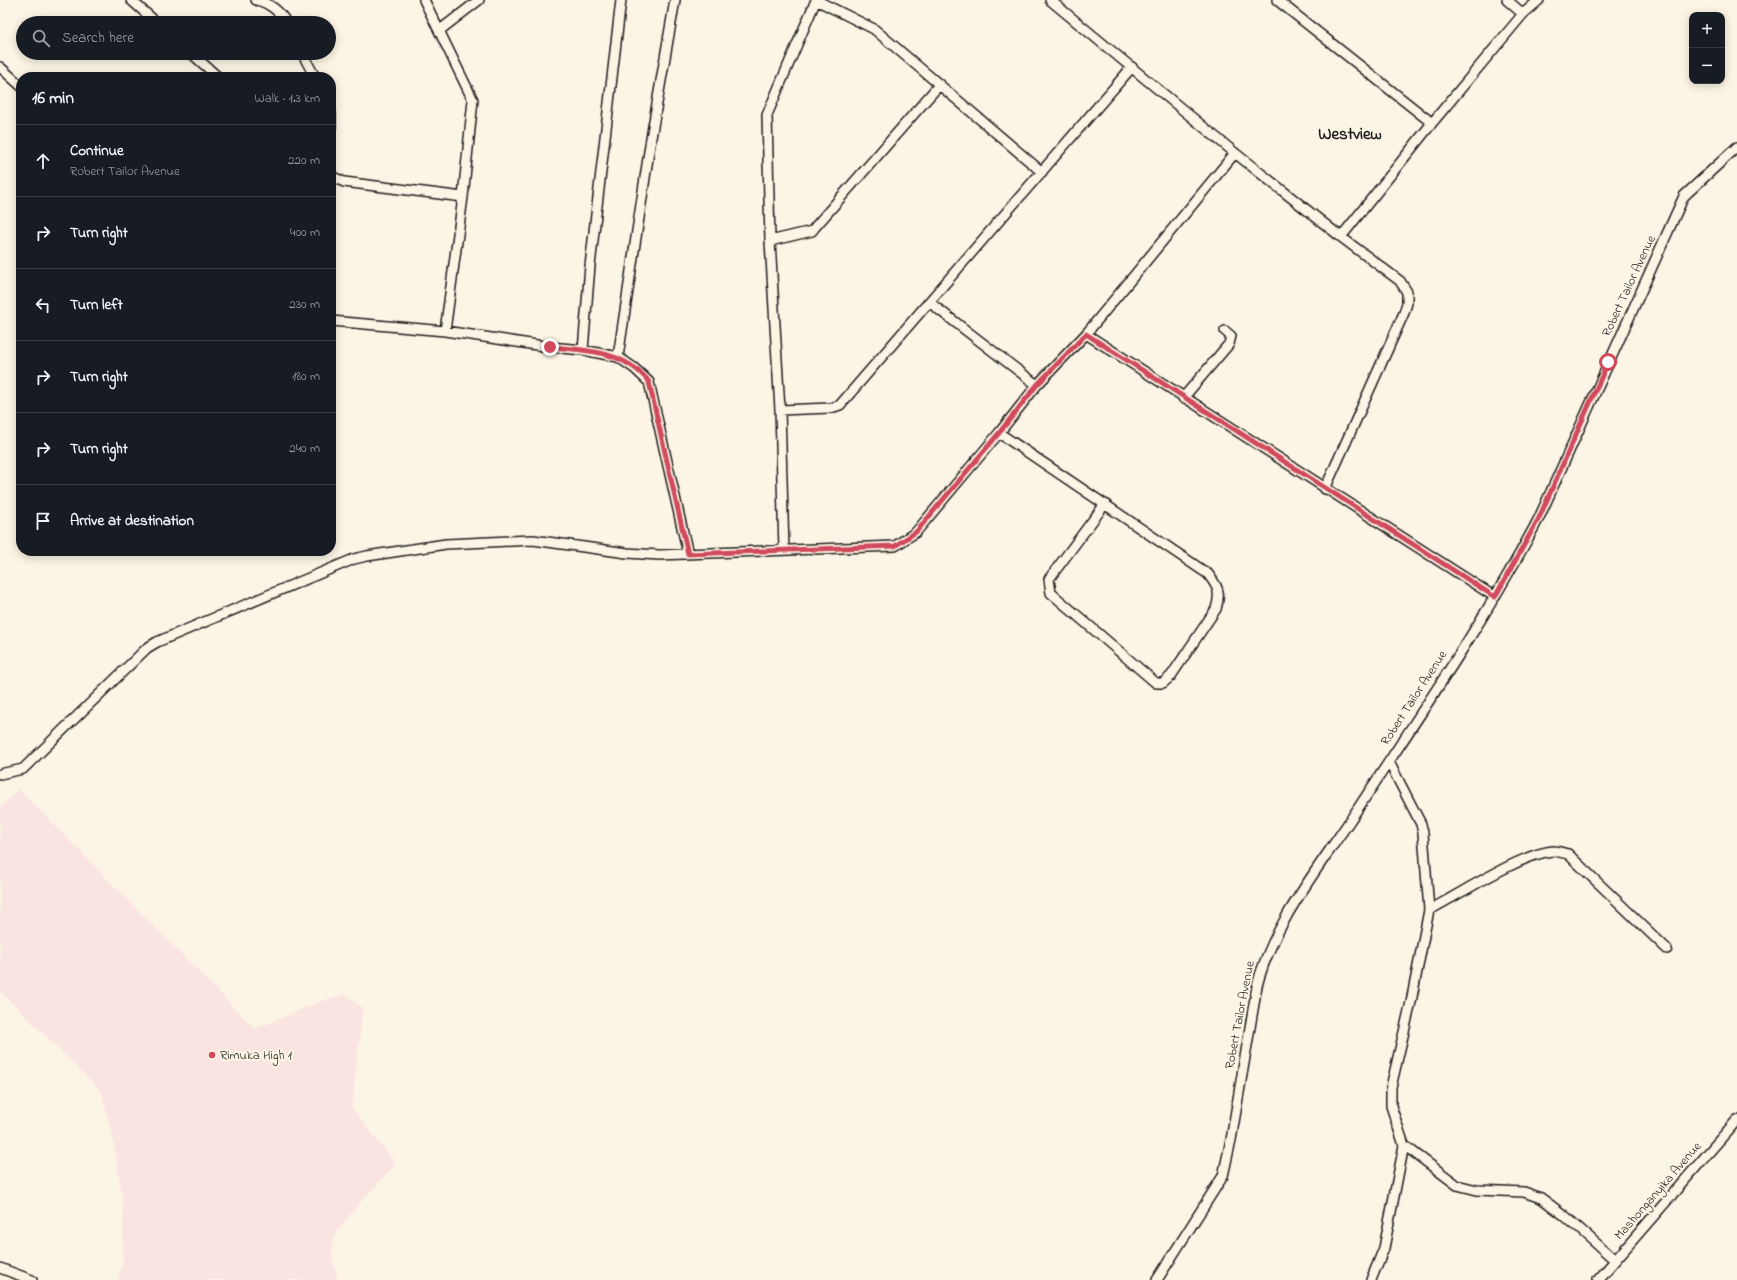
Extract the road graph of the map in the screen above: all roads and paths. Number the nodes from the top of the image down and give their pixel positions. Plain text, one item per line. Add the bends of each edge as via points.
1 (131, 0) edge
2 (424, 0) edge
3 (479, 0) edge
4 (621, 0) edge
5 (676, 0) edge
6 (816, 0) edge
7 (1050, 0) edge
8 (1277, 0) edge
9 (1507, 0) edge
10 (1539, 0) edge
11 (262, 1) edge
12 (1523, 14) junction
13 (149, 16) edge
14 (281, 16) edge
15 (440, 30) junction
16 (199, 60) edge
17 (306, 60) edge
18 (0, 67) edge
19 (1132, 67) junction
20 (212, 72) edge
21 (312, 72) edge
22 (16, 81) edge
23 (940, 84) junction
24 (1432, 123) junction
25 (1737, 147) edge
26 (1235, 153) junction
27 (1042, 172) junction
28 (336, 178) edge
29 (463, 197) junction
30 (1341, 238) junction
31 (770, 241) junction
32 (929, 302) junction
33 (336, 321) edge
34 (445, 330) junction
35 (1225, 331) dead end
36 (1086, 334) junction
37 (583, 350) junction
38 (618, 357) junction
39 (1037, 385) junction
40 (1183, 398) junction
41 (780, 410) junction
42 (999, 433) junction
43 (1325, 490) junction
44 (1106, 504) junction
45 (784, 550) junction
46 (688, 554) junction
47 (1495, 597) junction
48 (1389, 762) junction
49 (0, 774) edge
50 (1429, 910) junction
51 (1667, 949) dead end
52 (1737, 1120) edge
53 (1404, 1145) junction
54 (1615, 1260) junction
55 (0, 1268) edge
56 (32, 1280) edge
57 (1157, 1280) edge
58 (1371, 1280) edge
59 (1598, 1280) edge

1 - 13 street
2 - 15 street
3 - 15 street
4 - 37 street via 590,266
5 - 38 street via 651,138
6 - 23 street via 866,24
6 - 31 street via 767,115
7 - 19 street
8 - 24 street
9 - 12 street
10 - 12 street
11 - 14 street
12 - 24 street
15 - 29 street via 473,100
16 - 20 street
17 - 21 street
18 - 22 street
19 - 26 street
19 - 27 street
23 - 27 street
23 - 31 street via 816,228
24 - 30 street
25 - 47 street, Robert Tailor Avenue via 1684,196 1539,518
26 - 30 street
26 - 36 street
27 - 32 street
28 - 29 street via 344,182
29 - 34 street
30 - 43 street via 1400,281 1408,292 1407,304
31 - 41 street
32 - 39 street
32 - 41 street via 840,405 831,408
33 - 34 street
34 - 37 street
35 - 40 street via 1231,336 1229,344
36 - 39 street
36 - 40 street
37 - 38 street
38 - 46 street via 649,382
39 - 42 street
40 - 43 street
41 - 45 street
42 - 44 street
42 - 45 street via 916,532 895,546
43 - 47 street
44 - 44 street via 1208,574 1217,585 1219,599 1216,609 1171,676 1162,683 1156,683 1051,593 1050,579
45 - 46 street
46 - 49 street via 627,553 533,540 446,544 354,559 147,648 23,769
47 - 48 street, Robert Tailor Avenue
48 - 50 street via 1421,824
48 - 57 street, Robert Tailor Avenue via 1308,882 1262,963 1232,1140 1223,1176
50 - 51 street via 1503,870 1533,856 1554,851 1568,854
50 - 53 street via 1391,1087 1391,1106
52 - 54 street, Mashonganyika Avenue
53 - 54 street via 1457,1185 1477,1190 1524,1192 1541,1198
53 - 58 street via 1384,1248
54 - 59 street, Mashonganyika Avenue
55 - 56 street

